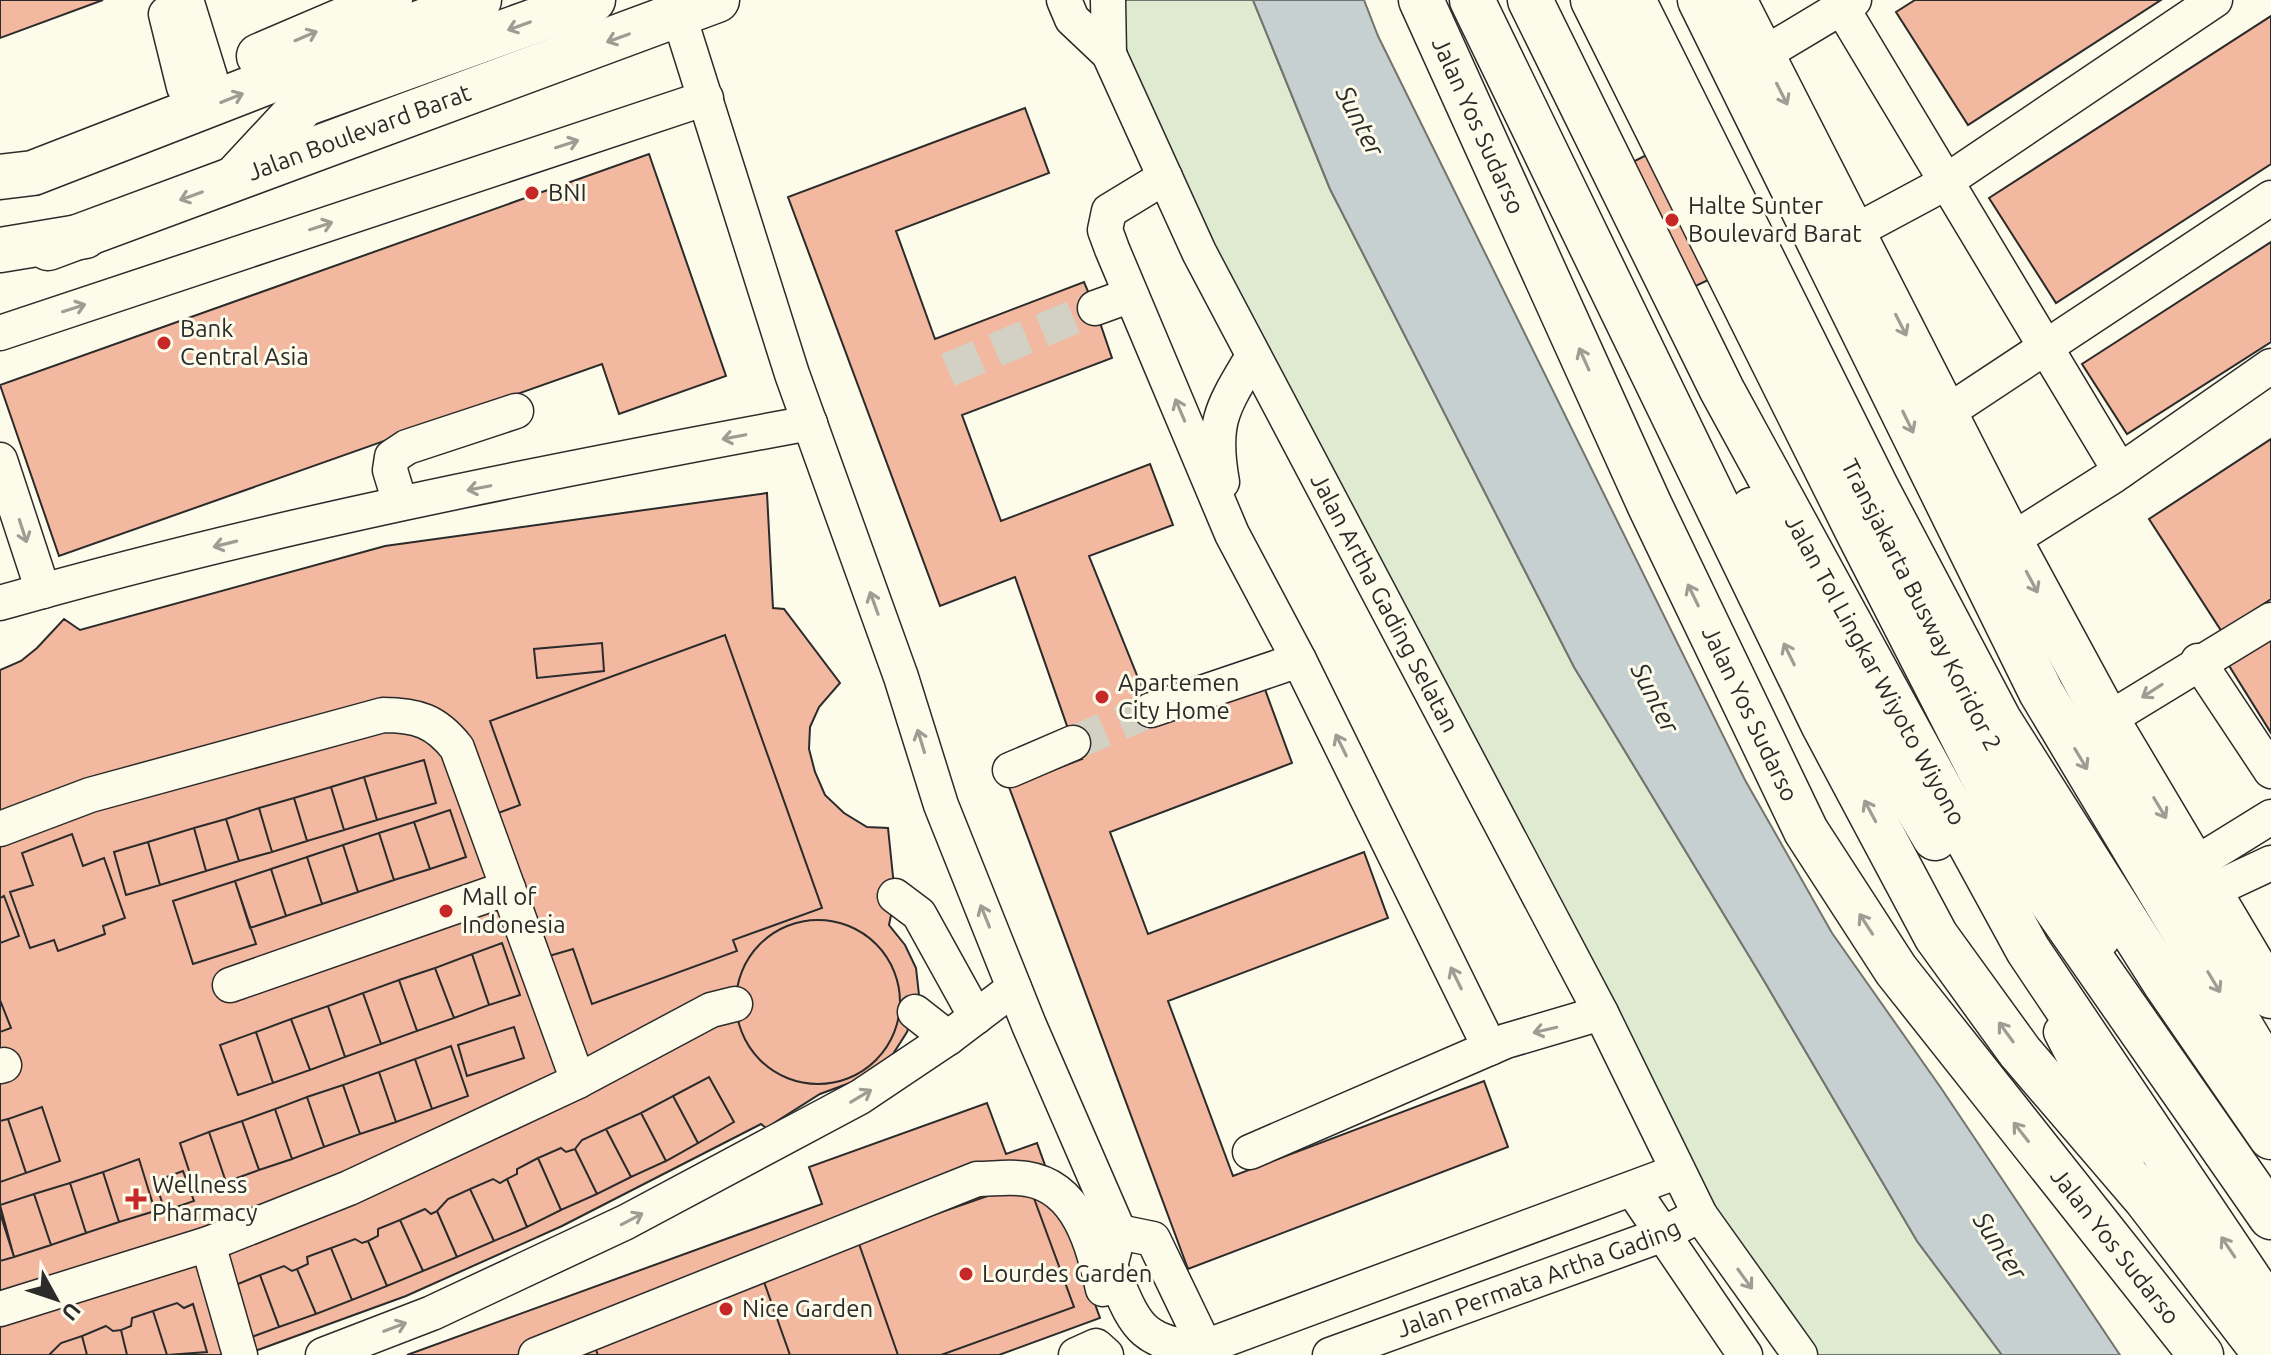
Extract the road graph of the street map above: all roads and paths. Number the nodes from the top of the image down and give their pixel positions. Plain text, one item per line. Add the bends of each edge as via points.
1 (390, 0) edge
2 (479, 0) edge
3 (593, 0) edge
4 (1064, 0) edge
5 (1108, 0) edge
6 (1421, 0) edge
7 (1472, 0) edge
8 (1501, 0) edge
9 (1528, 0) edge
10 (1593, 0) edge
11 (1613, 0) edge
12 (1633, 0) edge
13 (1700, 0) edge
14 (1734, 0) edge
15 (2215, 0) edge
16 (1848, 4) edge
17 (698, 8) edge
18 (177, 10) dead end
19 (1109, 54) junction
20 (1762, 55) junction
21 (197, 82) junction
22 (706, 98) junction
23 (0, 159) edge
24 (0, 177) edge
25 (1165, 177) junction
26 (233, 180) junction
27 (1940, 184) junction
28 (2271, 198) edge
29 (1854, 232) junction
30 (85, 236) junction
31 (0, 250) edge
32 (0, 264) edge
33 (1131, 295) junction
34 (1095, 308) tunnel mouth
35 (0, 333) edge
36 (2047, 348) junction
37 (1253, 356) junction
38 (2271, 366) edge
39 (516, 411) dead end
40 (1946, 413) junction
41 (810, 423) junction
42 (0, 460) edge
43 (2120, 471) junction
44 (1877, 489) junction
45 (400, 503) junction
46 (1232, 534) junction
47 (2010, 541) junction
48 (43, 591) junction
49 (0, 603) edge
50 (2271, 620) edge
51 (1299, 660) junction
52 (2198, 661) junction
53 (1151, 710) tunnel mouth
54 (2107, 720) junction
55 (1073, 743) tunnel mouth
56 (1010, 770) dead end
57 (2271, 771) edge
58 (2271, 817) edge
59 (0, 829) edge
60 (2271, 863) edge
61 (2203, 877) junction
62 (508, 888) junction
63 (895, 896) dead end
64 (230, 985) dead end
65 (1014, 988) junction
66 (2271, 996) edge
67 (735, 1004) dead end
68 (915, 1012) dead end
69 (1601, 1013) junction
70 (976, 1017) junction
71 (948, 1038) junction
72 (1490, 1048) junction
73 (2271, 1077) edge
74 (578, 1081) junction
75 (2271, 1137) edge
76 (1250, 1152) dead end
77 (1672, 1160) junction
78 (2271, 1170) edge
79 (2271, 1186) edge
80 (1633, 1190) junction
81 (2146, 1199) junction
82 (1700, 1215) junction
83 (2271, 1217) edge
84 (1119, 1232) junction
85 (1661, 1235) junction
86 (208, 1244) junction
87 (0, 1309) edge
88 (2271, 1312) edge
89 (1192, 1352) edge
90 (240, 1355) edge
91 (323, 1355) edge
92 (536, 1355) edge
93 (1076, 1355) edge
94 (1106, 1355) edge
95 (1141, 1355) edge
96 (1330, 1355) edge
97 (1745, 1355) edge
98 (1800, 1355) edge
99 (2201, 1355) edge
100 (2266, 1355) edge

21 -> 1 main road
24 -> 2 main road via 63,162
3 -> 26 main road via 304,104
4 - 19 street, Jalan Artha Gading Selatan via 1072,19
5 - 19 street, Jalan Artha Gading Selatan
99 -> 6 main road, Jalan Yos Sudarso via 1896,970 1806,831 1650,506
81 -> 7 main road via 2020,1052 1936,936 1823,724
8 - 81 main road via 1552,118 1823,649
9 - 81 street via 1629,230 1725,417 2010,951 2078,1061
88 -> 9 main road, Jalan Tol Lingkar Wiyoto Wiyono via 2028,950 1722,390
10 - 83 main road, Jalan Tol Lingkar Wiyoto Wiyono via 2035,878
11 - 79 street, Transjakarta Busway Koridor 2 via 1982,727 2084,913
12 - 44 main road
13 -> 73 main road via 2041,692
14 - 20 main road
15 - 27 street
16 - 20 street
16 - 27 street
17 - 22 street
17 -> 26 main road, Jalan Boulevard Barat
18 - 21 street
19 - 25 street, Jalan Artha Gading Selatan
20 -> 29 main road
21 - 23 main road
35 -> 22 street
22 - 41 street
25 - 33 street via 1109,211 1104,221
25 - 37 street, Jalan Artha Gading Selatan
26 -> 30 main road, Jalan Boulevard Barat
27 - 29 street
27 - 36 street
28 - 36 street
29 -> 40 main road
30 - 31 main road
30 - 32 main road, Jalan Boulevard Barat
33 - 34 street
46 -> 33 street
36 - 40 street
36 - 43 street
37 - 46 street via 1221,415 1216,445
37 - 69 street, Jalan Artha Gading Selatan
38 - 43 street
39 - 45 street via 407,447 392,457 390,470
40 - 47 main road
41 -> 45 street
65 -> 41 street via 944,813
42 -> 48 street
43 - 47 street
44 - 75 main road via 1999,720 2165,983
44 - 78 main road via 1974,689 2044,798 2147,996
45 -> 48 street
46 - 51 street
47 -> 54 main road
48 - 49 street
50 - 52 street
51 - 53 street
72 -> 51 street
52 -> 54 street
52 - 57 street
54 -> 61 main road
55 - 56 street
58 - 61 street
59 - 62 street via 121,787 383,715 414,715 442,729 457,748
60 - 61 street
61 - 66 main road
62 - 64 street
62 - 74 street
63 - 70 street via 919,914
65 - 70 street
65 - 84 street
67 - 74 street via 711,1010
68 - 71 street
69 -> 72 street
69 - 77 street, Jalan Artha Gading Selatan
70 - 71 street
91 -> 71 street via 432,1313 626,1222 860,1097
72 - 76 street
74 - 86 street via 349,1188
77 - 80 street
77 - 82 street, Jalan Artha Gading Selatan
80 - 85 street
80 - 89 street
81 - 100 main road
82 - 85 street, Jalan Permata Artha Gading
82 -> 98 street, Jalan Artha Gading Selatan
84 - 89 street via 1153,1239
84 - 89 street via 1110,1266 1142,1331
85 - 96 street, Jalan Permata Artha Gading
85 - 97 street
86 - 87 street
86 - 90 street
92 - 95 street via 977,1179 1029,1179 1060,1195 1082,1219 1104,1295
93 - 94 street via 1096,1346

